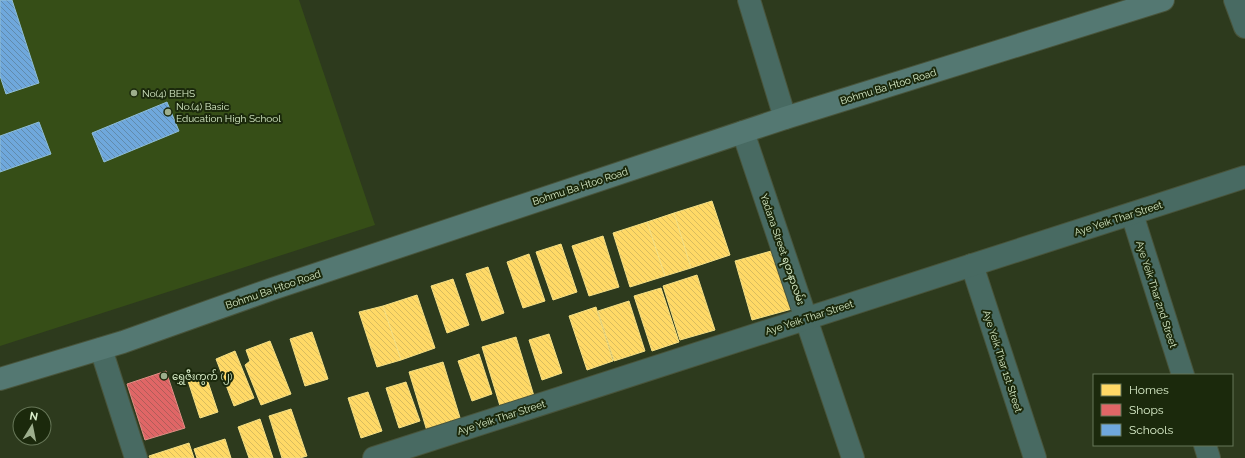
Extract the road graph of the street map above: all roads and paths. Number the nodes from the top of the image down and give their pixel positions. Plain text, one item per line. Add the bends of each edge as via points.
1 (749, 0) edge
2 (1163, 0) edge
3 (1236, 0) edge
4 (1245, 27) edge
5 (785, 118) junction
6 (743, 132) junction
7 (1245, 177) edge
8 (1132, 214) junction
9 (972, 265) junction
10 (806, 318) junction
11 (101, 348) junction
12 (1183, 374) edge
13 (0, 379) edge
14 (1205, 446) edge
15 (136, 458) edge
16 (374, 458) edge
17 (853, 458) edge
18 (1035, 458) edge
19 (1209, 458) edge

1 - 5 street
2 - 5 main road, Bohmu Ba Htoo Road
3 - 4 street
5 - 6 main road, Bohmu Ba Htoo Road
6 - 10 street, Yadana Street ရတနာလမ်း
6 - 11 main road, Bohmu Ba Htoo Road
7 - 8 street, Aye Yeik Thar Street
8 - 9 street, Aye Yeik Thar Street
8 - 12 street, Aye Yeik Thar 2nd Street
9 - 10 street, Aye Yeik Thar Street
9 - 18 street, Aye Yeik Thar 1st Street
10 - 16 street, Aye Yeik Thar Street
10 - 17 street, Yadana Street ရတနာလမ်း
11 - 13 main road, Bohmu Ba Htoo Road
11 - 15 street
14 - 19 street

